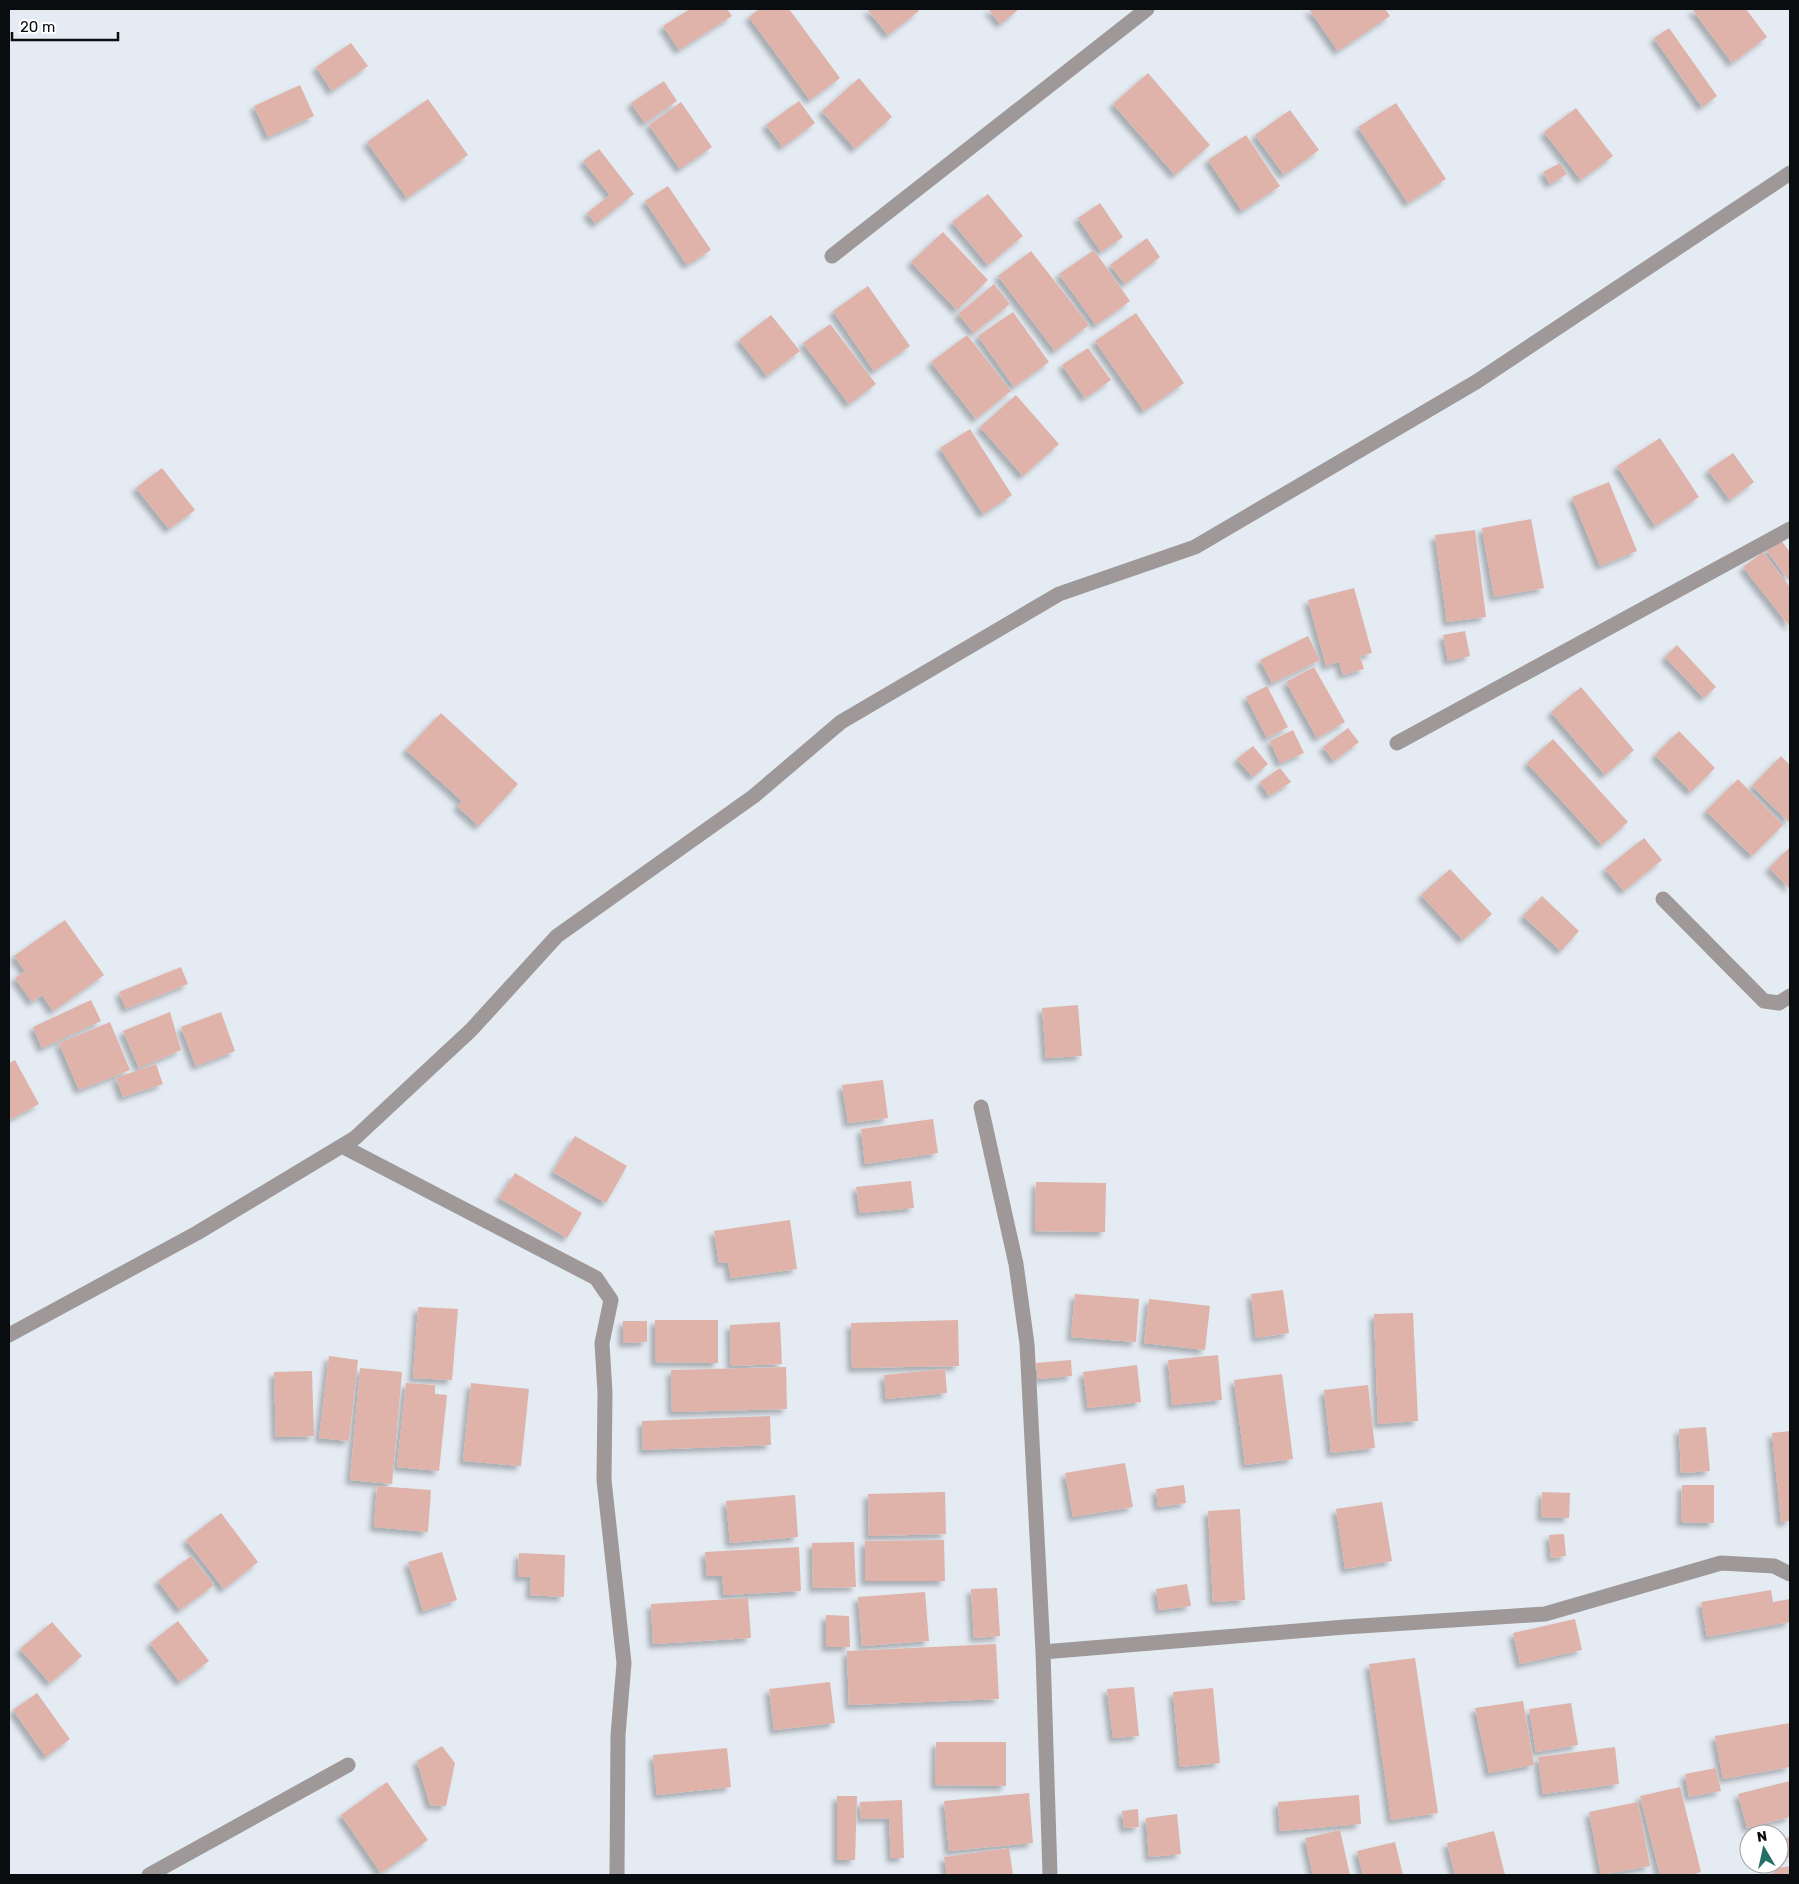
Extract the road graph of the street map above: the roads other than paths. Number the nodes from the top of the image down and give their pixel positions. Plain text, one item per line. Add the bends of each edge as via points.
1 (1146, 9) edge
2 (1790, 173) edge
3 (832, 256) dead end
4 (1790, 529) edge
5 (1397, 743) dead end
6 (1663, 899) dead end
7 (1790, 996) edge
8 (981, 1107) dead end
9 (342, 1146) junction
10 (9, 1335) edge
11 (1790, 1574) edge
12 (1043, 1652) junction
13 (348, 1765) dead end
14 (149, 1875) edge
15 (617, 1875) edge
16 (1050, 1875) edge

1 - 3 street
2 - 9 street via 1476,382 1196,547 1059,594 841,722 754,796 557,936 470,1030 355,1138
4 - 5 street
6 - 7 street via 1764,1000 1779,1003
8 - 12 street via 1016,1264 1026,1344
9 - 10 street via 197,1233
9 - 15 street via 596,1278 611,1300 602,1343 604,1480 624,1663 618,1735
11 - 12 street via 1774,1566 1721,1563 1545,1614
12 - 16 street
13 - 14 street

